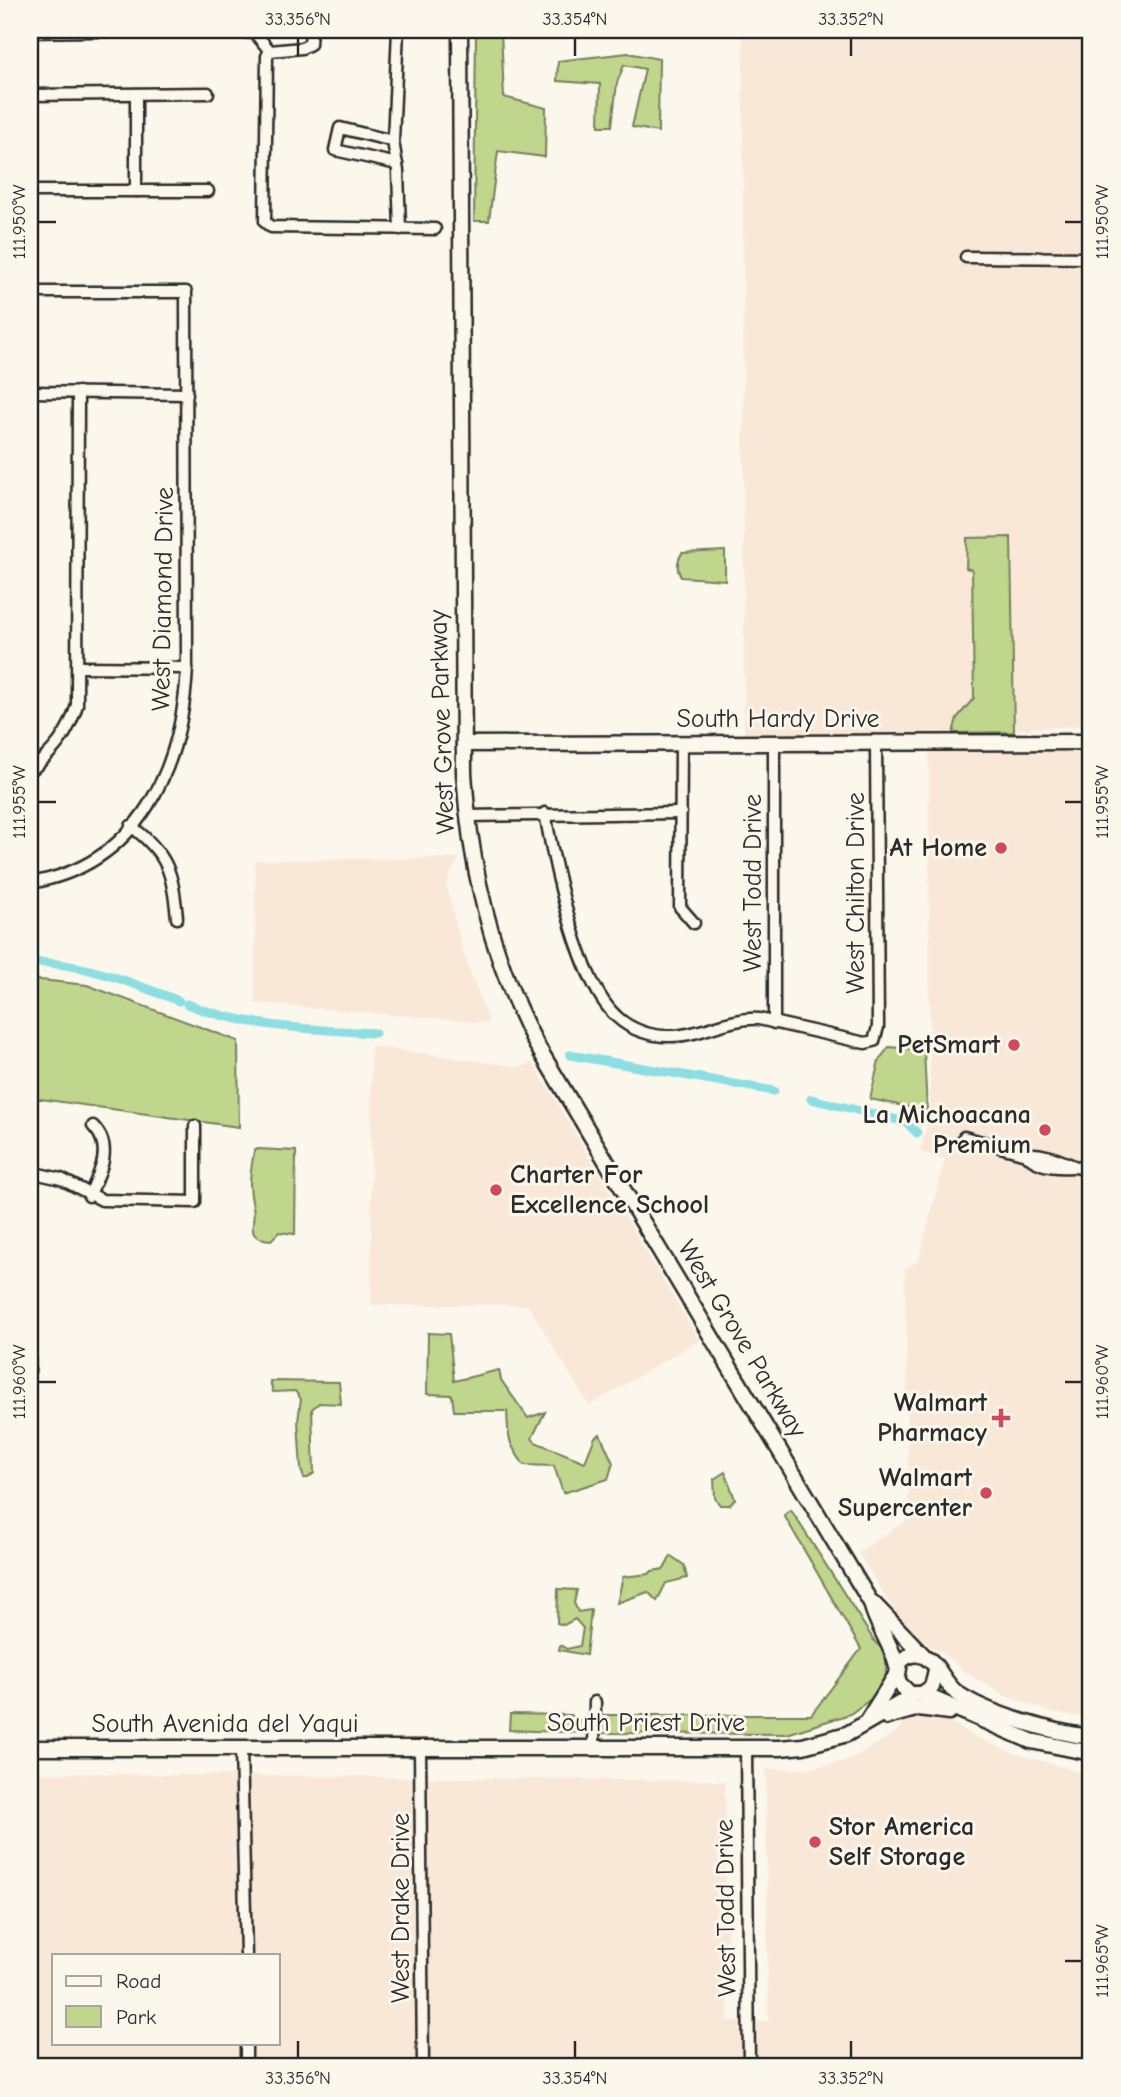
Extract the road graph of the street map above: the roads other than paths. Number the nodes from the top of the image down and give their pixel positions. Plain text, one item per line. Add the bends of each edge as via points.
1 (120, 30) edge
2 (153, 30) edge
3 (220, 30) edge
4 (311, 30) edge
5 (398, 30) edge
6 (460, 30) edge
7 (30, 32) edge
8 (270, 51) junction
9 (208, 93) dead end
10 (135, 94) junction
11 (30, 95) edge
12 (393, 141) junction
13 (397, 164) junction
14 (30, 191) edge
15 (135, 191) junction
16 (208, 191) dead end
17 (400, 229) junction
18 (435, 229) dead end
19 (966, 257) dead end
20 (1091, 258) edge
21 (30, 292) edge
22 (30, 392) edge
23 (78, 392) junction
24 (187, 394) junction
25 (78, 667) junction
26 (187, 668) junction
27 (1091, 742) edge
28 (775, 743) junction
29 (876, 743) junction
30 (464, 744) junction
31 (681, 744) junction
32 (30, 771) edge
33 (545, 813) junction
34 (681, 813) junction
35 (467, 816) junction
36 (131, 827) junction
37 (30, 883) edge
38 (177, 918) dead end
39 (694, 923) dead end
40 (774, 1023) junction
41 (93, 1126) dead end
42 (195, 1126) dead end
43 (964, 1137) dead end
44 (30, 1172) edge
45 (1091, 1172) edge
46 (89, 1196) junction
47 (871, 1602) junction
48 (923, 1655) junction
49 (936, 1670) junction
50 (897, 1671) junction
51 (919, 1694) junction
52 (595, 1702) dead end
53 (986, 1722) junction
54 (862, 1725) junction
55 (1091, 1739) edge
56 (1041, 1744) junction
57 (30, 1748) edge
58 (241, 1748) junction
59 (420, 1748) junction
60 (594, 1748) junction
61 (746, 1748) junction
62 (1091, 1753) edge
63 (246, 1954) edge
64 (246, 2044) edge
65 (246, 2067) edge
66 (423, 2067) edge
67 (749, 2067) edge

1 - 2 street
1 - 7 street
3 - 8 street via 255,33
4 - 8 street via 310,44
5 - 12 street
6 - 30 street, West Grove Parkway
8 - 17 street via 265,222 271,227
9 - 10 street
10 - 11 street
10 - 15 street
12 - 13 street
12 - 13 street via 340,128 335,150
13 - 17 street
14 - 15 street
15 - 16 street
17 - 18 street
19 - 20 street
21 - 24 street, West Diamond Drive via 186,292
22 - 23 street
23 - 24 street
23 - 25 street
24 - 26 street, West Diamond Drive
25 - 26 street
25 - 32 street via 77,705 69,731
26 - 36 street, West Diamond Drive via 176,749 150,806
27 - 29 street, South Hardy Drive
28 - 29 street, South Hardy Drive
28 - 31 street, South Hardy Drive
28 - 40 street, West Todd Drive
29 - 40 street, West Chilton Drive via 878,1027 874,1041 859,1042
30 - 31 street, South Hardy Drive
30 - 35 street, West Grove Parkway
31 - 34 street
33 - 34 street
33 - 35 street
33 - 40 street via 572,929 600,997 616,1017 649,1034 672,1037 743,1018
34 - 39 street via 680,907
35 - 47 street, West Grove Parkway via 490,932 539,1049
36 - 37 street via 83,864
36 - 38 street via 152,842 172,874
41 - 46 street via 102,1135 104,1153
42 - 46 street via 195,1202 116,1202
43 - 45 street via 1036,1153
44 - 46 street via 61,1179
47 - 48 street, West Grove Parkway
47 - 50 street, West Grove Parkway via 893,1648
48 - 49 street
48 - 50 street via 911,1655
49 - 51 street via 932,1687
49 - 55 street via 960,1696 1033,1725
50 - 51 street via 904,1691
50 - 54 street
51 - 53 street
51 - 54 street, South Priest Drive
52 - 60 street
53 - 54 street via 919,1708
53 - 56 street
54 - 61 street, South Priest Drive via 803,1746
55 - 56 street via 1085,1744 1050,1738
56 - 62 street
57 - 58 street, South Avenida del Yaqui
58 - 59 street, South Avenida del Yaqui
58 - 63 street
59 - 60 street, South Priest Drive
59 - 66 street, West Drake Drive
60 - 61 street, South Priest Drive
61 - 67 street, West Todd Drive
64 - 65 street

